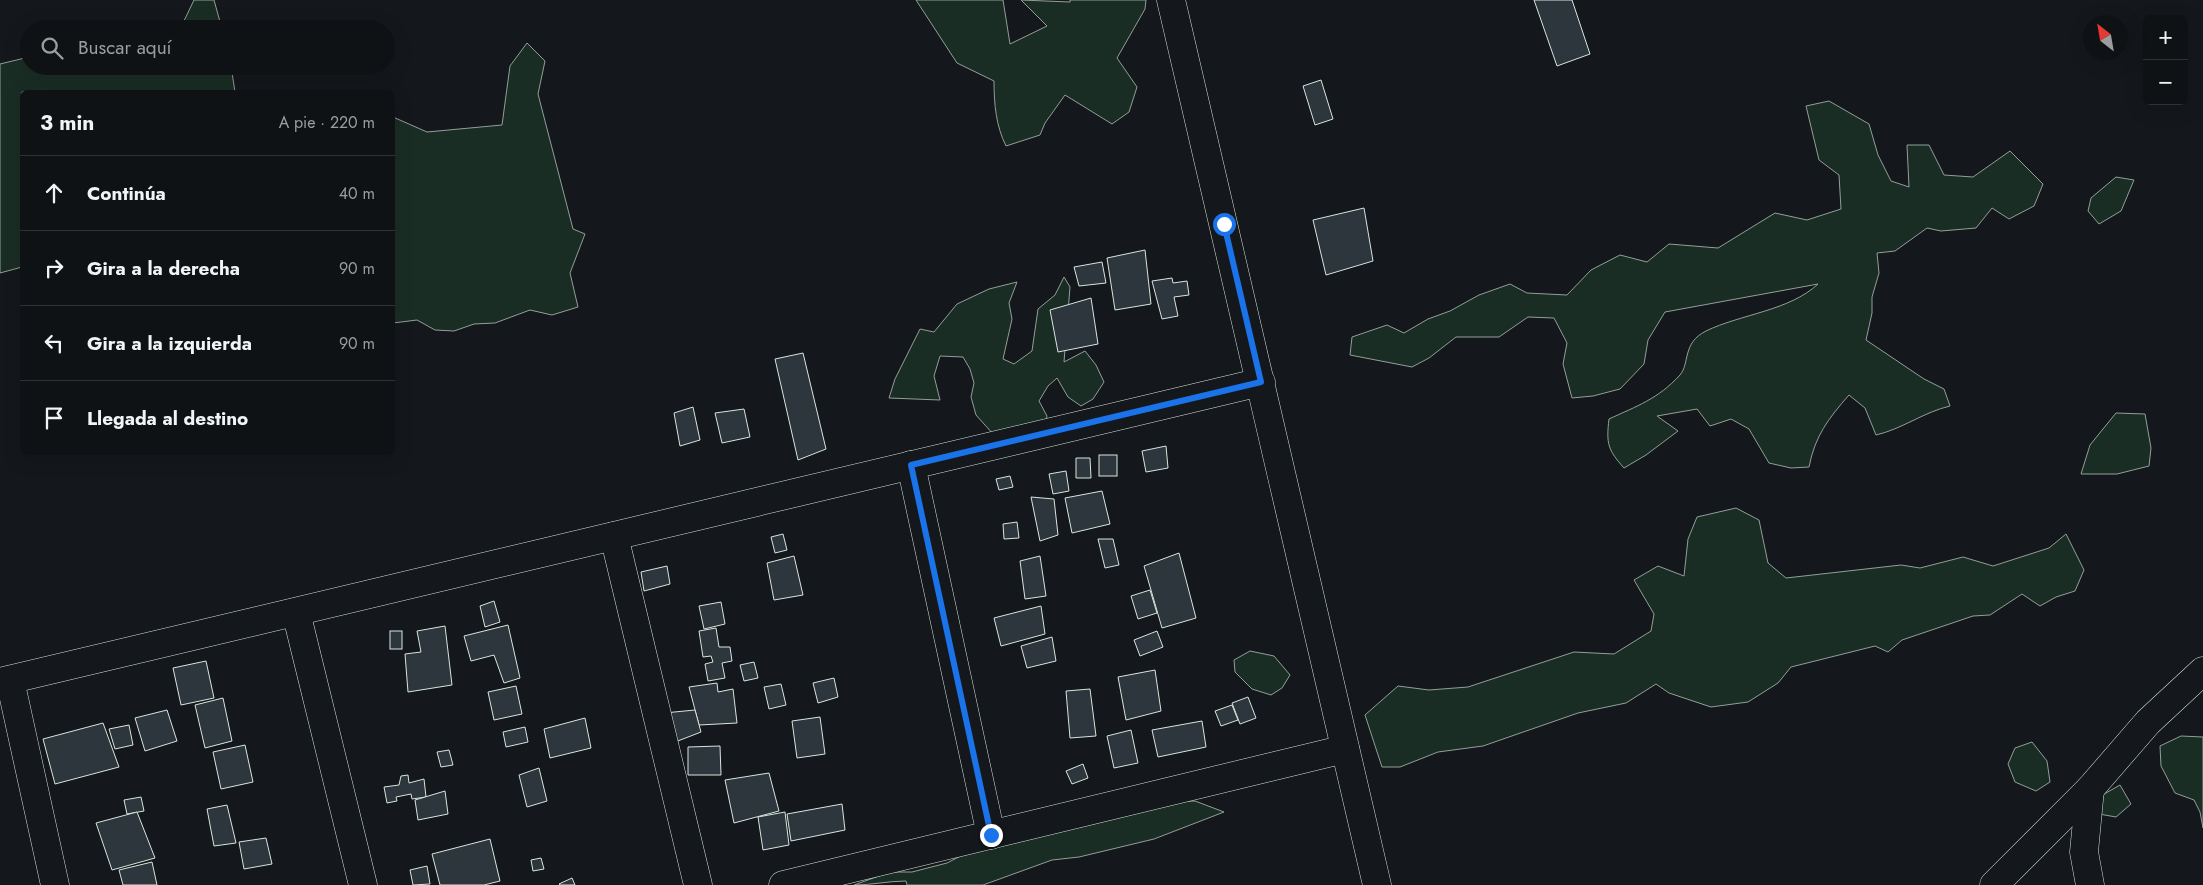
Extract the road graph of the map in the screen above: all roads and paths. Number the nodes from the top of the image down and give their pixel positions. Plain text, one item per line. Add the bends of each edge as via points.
1 (1171, 0) edge
2 (1261, 382) junction
3 (911, 465) junction
4 (614, 536) junction
5 (296, 612) junction
6 (2203, 671) edge
7 (5, 681) edge
8 (1346, 749) junction
9 (2090, 789) junction
10 (991, 835) junction
11 (55, 885) edge
12 (363, 885) edge
13 (698, 885) edge
14 (783, 885) edge
15 (1377, 885) edge
16 (1994, 885) edge
17 (2090, 885) edge

1 - 2 street
2 - 3 street
2 - 8 street
3 - 4 street
3 - 10 street
4 - 5 street
4 - 13 street
5 - 7 street
5 - 12 street
6 - 9 street via 2148,722
7 - 11 street
8 - 10 street
8 - 15 street
9 - 16 street
9 - 17 street via 2084,852
10 - 14 street

